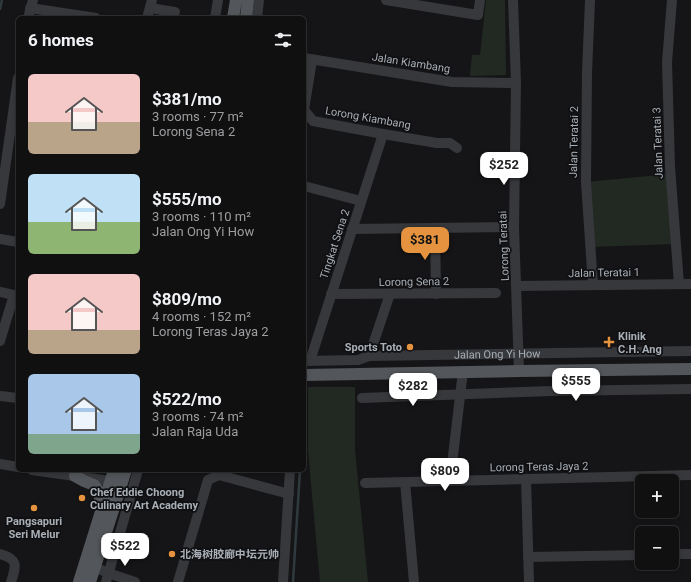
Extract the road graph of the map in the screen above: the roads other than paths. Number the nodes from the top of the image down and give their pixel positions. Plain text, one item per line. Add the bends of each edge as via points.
1 (218, 0) edge
2 (236, 0) edge
3 (248, 0) edge
4 (259, 0) edge
5 (386, 0) edge
6 (480, 0) edge
7 (513, 0) edge
8 (590, 0) edge
9 (672, 0) edge
10 (30, 9) edge
11 (149, 9) edge
12 (175, 12) dead end
13 (81, 16) edge
14 (215, 16) edge
15 (233, 16) edge
16 (246, 16) edge
17 (257, 16) edge
18 (308, 59) edge
19 (516, 83) junction
20 (306, 84) edge
21 (16, 104) edge
22 (306, 112) edge
23 (14, 130) edge
24 (383, 134) junction
25 (457, 148) dead end
26 (306, 187) edge
27 (361, 201) junction
28 (0, 204) edge
29 (514, 227) junction
30 (352, 228) junction
31 (435, 228) junction
32 (0, 239) edge
33 (16, 242) edge
34 (679, 284) junction
35 (691, 284) edge
36 (593, 285) junction
37 (517, 286) junction
38 (0, 292) edge
39 (496, 293) dead end
40 (331, 294) junction
41 (390, 294) junction
42 (436, 294) junction
43 (16, 296) edge
44 (0, 341) edge
45 (691, 351) edge
46 (518, 353) junction
47 (369, 356) junction
48 (358, 360) junction
49 (307, 361) edge
50 (691, 369) edge
51 (519, 370) junction
52 (463, 371) junction
53 (358, 374) junction
54 (306, 375) edge
55 (691, 389) edge
56 (460, 395) junction
57 (0, 396) edge
58 (16, 398) edge
59 (362, 398) dead end
60 (0, 464) edge
61 (16, 467) edge
62 (47, 472) edge
63 (137, 472) edge
64 (290, 472) edge
65 (691, 475) edge
66 (75, 476) junction
67 (116, 478) edge
68 (526, 479) junction
69 (450, 481) junction
70 (405, 482) junction
71 (364, 483) dead end
72 (289, 494) junction
73 (101, 513) junction
74 (0, 554) edge
75 (679, 554) edge
76 (691, 554) edge
77 (635, 555) edge
78 (528, 557) junction
79 (90, 564) junction
80 (107, 578) edge
81 (11, 582) edge
82 (79, 582) edge
83 (90, 582) edge
84 (135, 582) edge
85 (178, 582) edge
86 (283, 582) edge
87 (414, 582) edge
88 (529, 582) edge

1 - 14 street
2 - 15 main road
3 - 16 main road
4 - 17 street
5 - 6 street via 478,15
7 - 19 street, Lorong Teratai
8 - 36 street, Jalan Teratai 2 via 586,182
9 - 34 street, Jalan Teratai 3 via 667,62 670,167
10 - 13 street
11 - 12 street
18 - 19 street, Jalan Kiambang via 452,82
18 - 20 street, Lorong Kiambang
19 - 29 street, Lorong Teratai
21 - 23 street
22 - 24 street, Lorong Kiambang via 313,121
23 - 28 street
24 - 25 street, Lorong Kiambang via 450,143
24 - 27 street, Tingkat Sena 2
26 - 27 street
27 - 30 street, Tingkat Sena 2
29 - 31 street
29 - 37 street, Lorong Teratai
30 - 31 street
30 - 40 street, Tingkat Sena 2
31 - 42 street
32 - 33 street
34 - 35 street, Jalan Teratai 1
34 - 36 street, Jalan Teratai 1
36 - 37 street, Jalan Teratai 1
37 - 46 street, Lorong Teratai
38 - 43 street
39 - 42 street, Lorong Sena 2
40 - 41 street, Lorong Sena 2
40 - 49 street, Tingkat Sena 2
41 - 42 street, Lorong Sena 2
41 - 47 street
43 - 44 street
45 - 46 street, Jalan Ong Yi How
46 - 47 street, Jalan Ong Yi How
46 - 51 street, Lorong Teratai
47 - 48 street, Jalan Ong Yi How
48 - 49 street, Jalan Ong Yi How
48 - 53 street
50 - 51 main road, Jalan Ong Yi How
51 - 52 main road, Jalan Ong Yi How
52 - 53 main road, Jalan Ong Yi How
52 - 56 street
53 - 54 main road, Jalan Ong Yi How
55 - 56 street
56 - 59 street
56 - 69 street
57 - 58 street
60 - 61 street
62 - 66 street
63 - 80 street
64 - 72 street
65 - 68 street, Lorong Teras Jaya 2
66 - 67 street
66 - 73 main road via 94,485 99,492
67 - 73 main road
67 - 79 main road
68 - 69 street, Lorong Teras Jaya 2
68 - 78 street
69 - 70 street, Lorong Teras Jaya 2
70 - 71 street, Lorong Teras Jaya 2
70 - 87 street
72 - 85 street via 219,475 208,480
72 - 86 street
73 - 79 main road
74 - 81 street via 15,562
75 - 76 street
77 - 78 street
78 - 88 street
79 - 80 street
79 - 82 main road
79 - 83 main road
80 - 84 street

